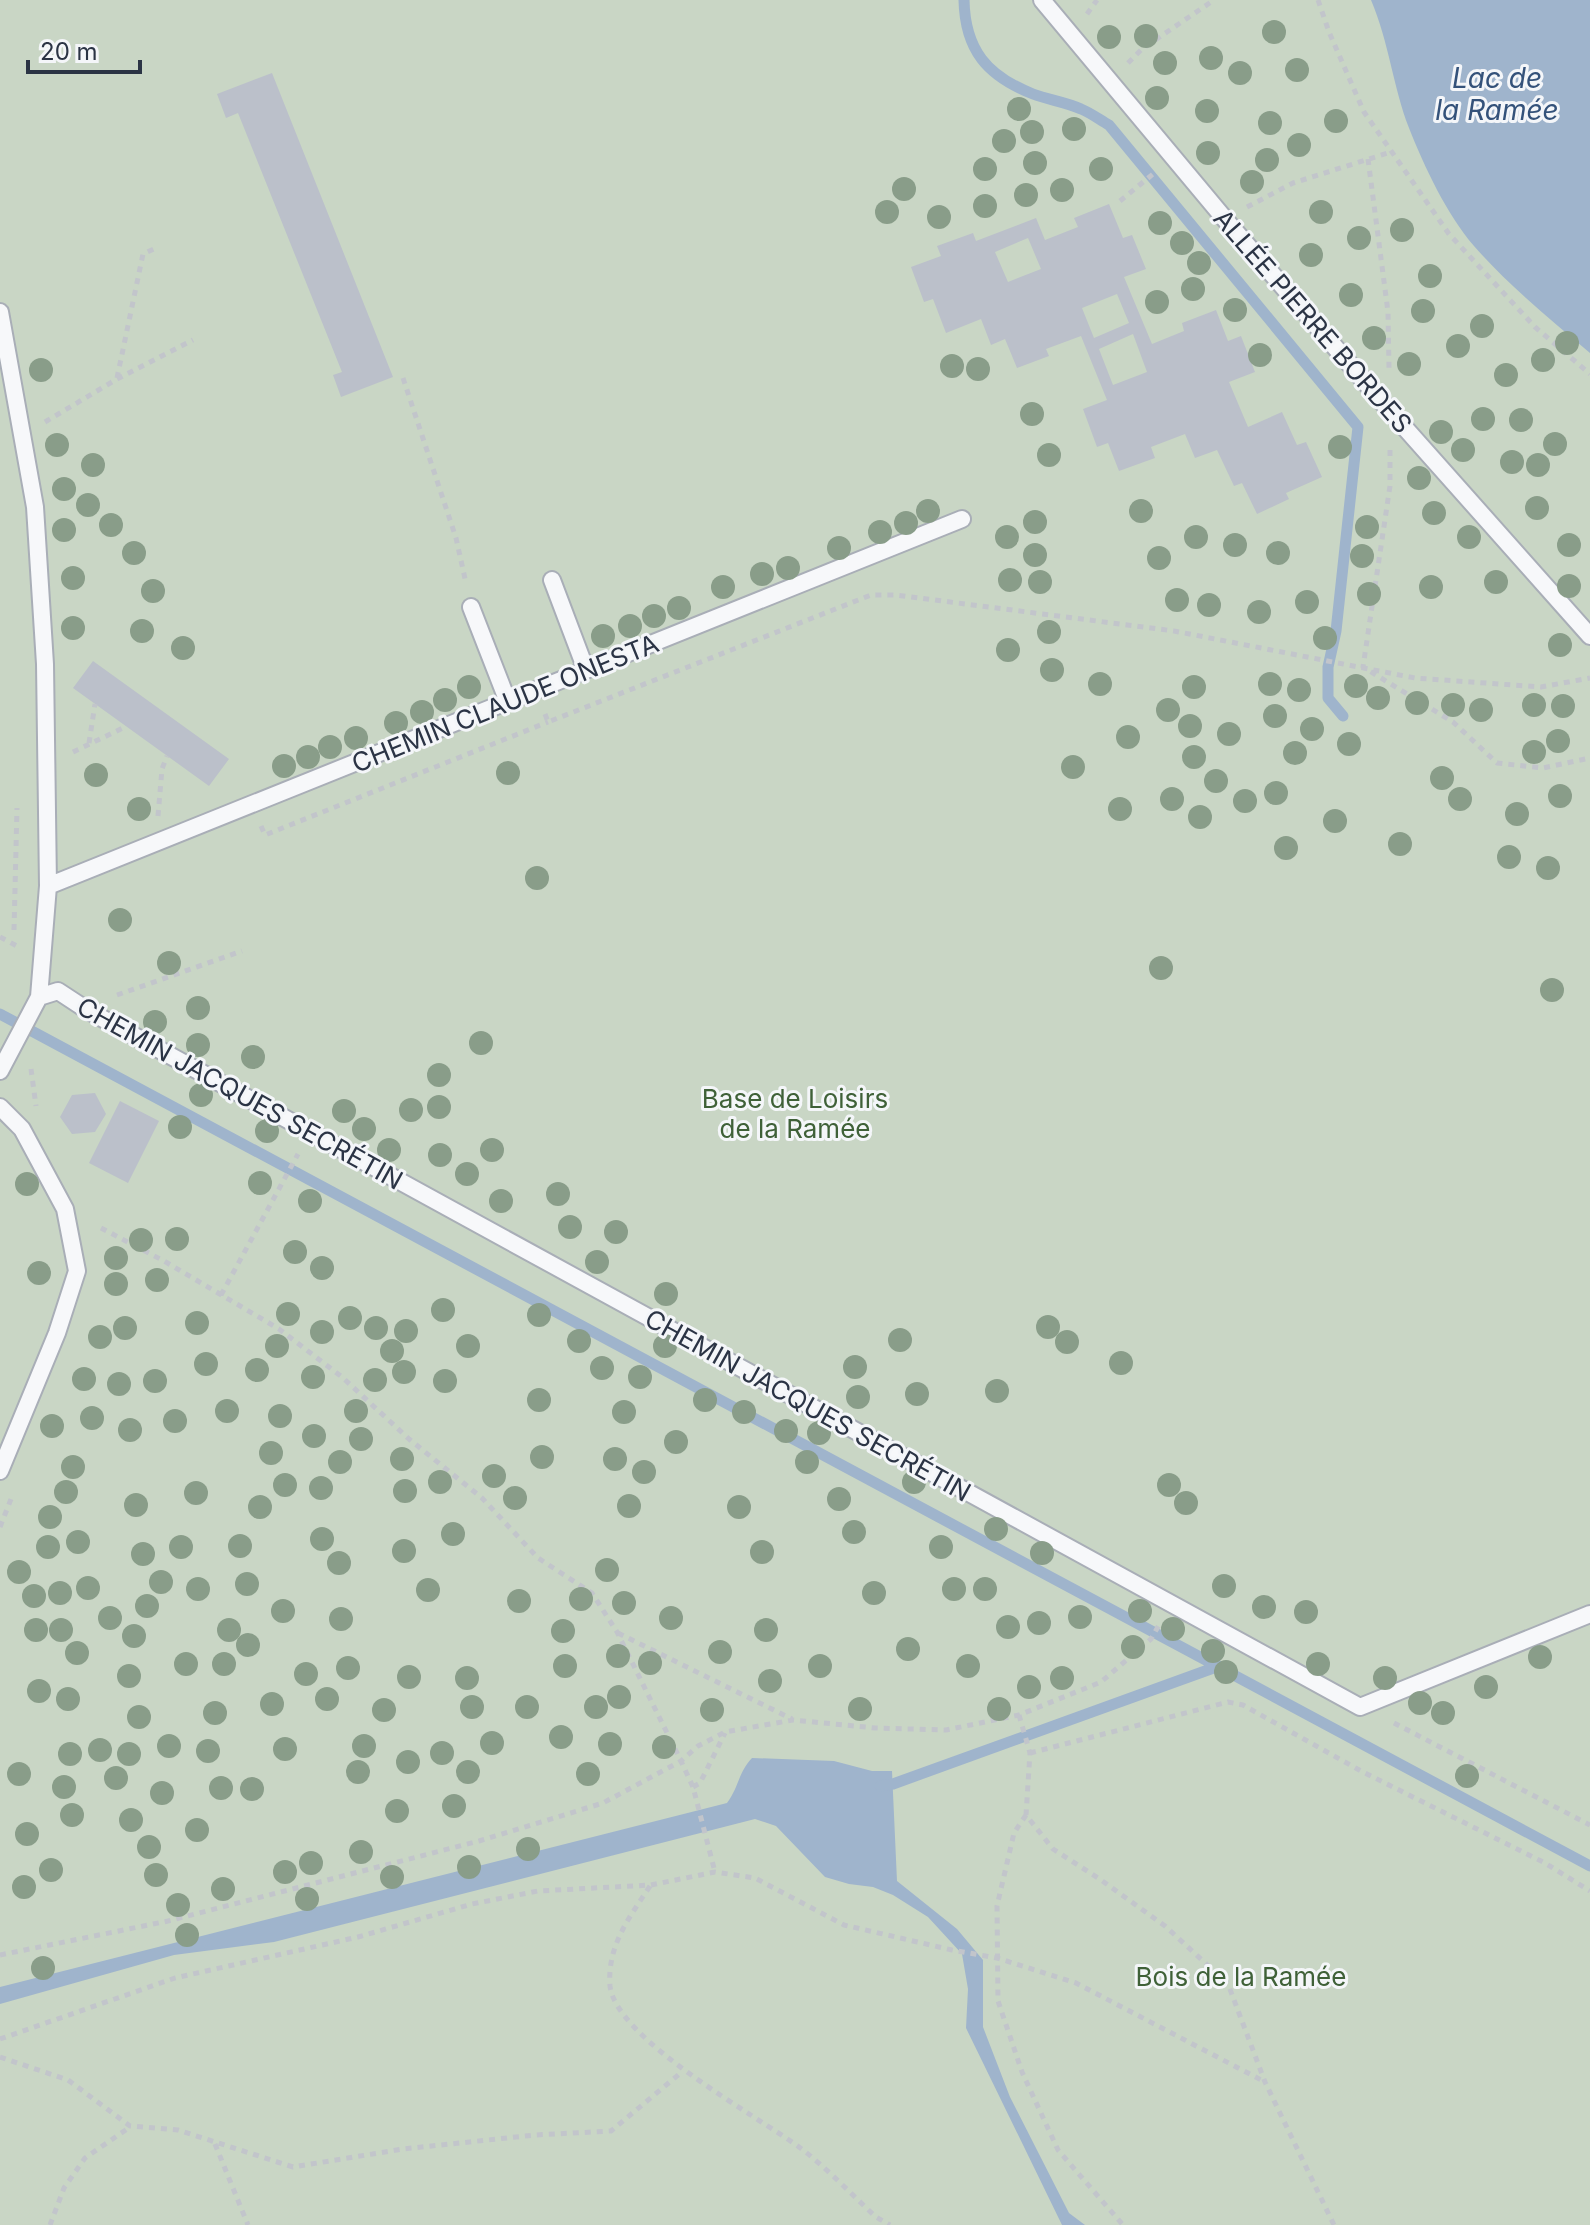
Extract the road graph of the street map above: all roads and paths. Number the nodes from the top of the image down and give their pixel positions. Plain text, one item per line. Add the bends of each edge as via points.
1 (1042, 0) edge
2 (1214, 0) edge
3 (1318, 0) edge
4 (1110, 80) junction
5 (1391, 152) junction
6 (1143, 183) dead end
7 (1120, 201) dead end
8 (1229, 224) junction
9 (156, 248) dead end
10 (0, 312) edge
11 (193, 340) dead end
12 (1590, 374) edge
13 (403, 378) dead end
14 (117, 379) junction
15 (23, 435) junction
16 (962, 519) dead end
17 (552, 580) dead end
18 (471, 607) joint
19 (1590, 636) edge
20 (1363, 667) junction
21 (586, 670) junction
22 (1590, 678) edge
23 (537, 691) junction
24 (508, 702) junction
25 (95, 704) dead end
26 (548, 722) junction
27 (127, 726) dead end
28 (89, 744) junction
29 (167, 756) dead end
30 (1590, 758) edge
31 (45, 760) junction
32 (253, 804) junction
33 (164, 839) junction
34 (48, 886) junction
35 (242, 951) dead end
36 (34, 1003) junction
37 (87, 1010) junction
38 (0, 1071) edge
39 (0, 1107) edge
40 (293, 1163) dead end
41 (101, 1228) dead end
42 (221, 1295) junction
43 (0, 1471) edge
44 (1590, 1614) edge
45 (1161, 1622) dead end
46 (617, 1632) junction
47 (1360, 1707) junction
48 (1019, 1715) junction
49 (793, 1720) junction
50 (725, 1732) junction
51 (1030, 1753) junction
52 (681, 1761) junction
53 (693, 1787) junction
54 (1026, 1815) junction
55 (1590, 1825) edge
56 (715, 1872) junction
57 (651, 1885) junction
58 (1590, 1891) edge
59 (0, 1955) edge
60 (997, 1958) junction
61 (0, 2039) edge
62 (0, 2057) edge
63 (683, 2071) junction
64 (1265, 2082) junction
65 (130, 2126) junction
66 (215, 2143) junction
67 (876, 2217) junction
68 (50, 2225) edge
69 (248, 2225) edge
70 (877, 2225) edge
71 (890, 2225) edge
72 (1123, 2225) edge
73 (1334, 2225) edge

1 - 4 lane, ALLÉE PIERRE BORDES
2 - 4 path via 1142,49
3 - 5 path via 1364,112
4 - 8 lane, ALLÉE PIERRE BORDES
5 - 8 path via 1293,183 1248,206
5 - 12 path via 1449,234 1535,327
6 - 7 path
8 - 19 lane, ALLÉE PIERRE BORDES
9 - 14 path via 143,254
10 - 15 lane
11 - 14 path
13 - 18 path via 456,538
14 - 15 path
15 - 31 lane via 36,523
16 - 21 lane, CHEMIN CLAUDE ONESTA
17 - 21 lane
18 - 24 lane
20 - 22 path via 1415,678 1541,687
20 - 26 path via 1174,631 871,595
20 - 30 path via 1453,722 1497,763 1543,768
21 - 23 lane, CHEMIN CLAUDE ONESTA
23 - 24 lane, CHEMIN CLAUDE ONESTA
23 - 26 path
24 - 32 lane, CHEMIN CLAUDE ONESTA
25 - 28 path
26 - 32 path via 265,835
27 - 28 path
28 - 31 path
29 - 33 path via 157,826
31 - 34 lane
32 - 33 lane, CHEMIN CLAUDE ONESTA
33 - 34 lane, CHEMIN CLAUDE ONESTA
34 - 36 lane
35 - 37 path
36 - 37 lane, CHEMIN JACQUES SECRÉTIN via 58,991
36 - 38 lane
37 - 47 lane, CHEMIN JACQUES SECRÉTIN
39 - 43 lane via 22,1129 65,1209 77,1271
40 - 42 path
41 - 42 path
42 - 46 path via 279,1329 342,1377 482,1498 538,1558 592,1593
44 - 47 lane
45 - 48 path via 1151,1639 1101,1682
46 - 49 path
46 - 52 path
47 - 55 path
48 - 49 path via 946,1730
48 - 51 path
49 - 50 path
50 - 52 path
50 - 53 path via 700,1783
51 - 54 path
51 - 58 path via 1228,1702 1243,1705
52 - 53 path
52 - 59 path via 603,1803 479,1841 168,1921
53 - 56 path
54 - 60 path via 1014,1833 997,1906
54 - 64 path via 1053,1849 1165,1926 1228,1984
56 - 57 path
56 - 60 path via 755,1878 844,1925
57 - 61 path via 538,1891 472,1904 358,1937 175,1978
57 - 63 path via 611,1953 610,1989 627,2019
60 - 64 path via 1076,1983
60 - 72 path via 998,2001 1022,2072 1058,2150
62 - 65 path via 68,2080
63 - 66 path via 611,2131 403,2149 293,2167
63 - 67 path via 801,2148
64 - 73 path
65 - 66 path via 178,2130
65 - 68 path via 85,2158 64,2188
66 - 69 path
67 - 70 path
67 - 71 path

